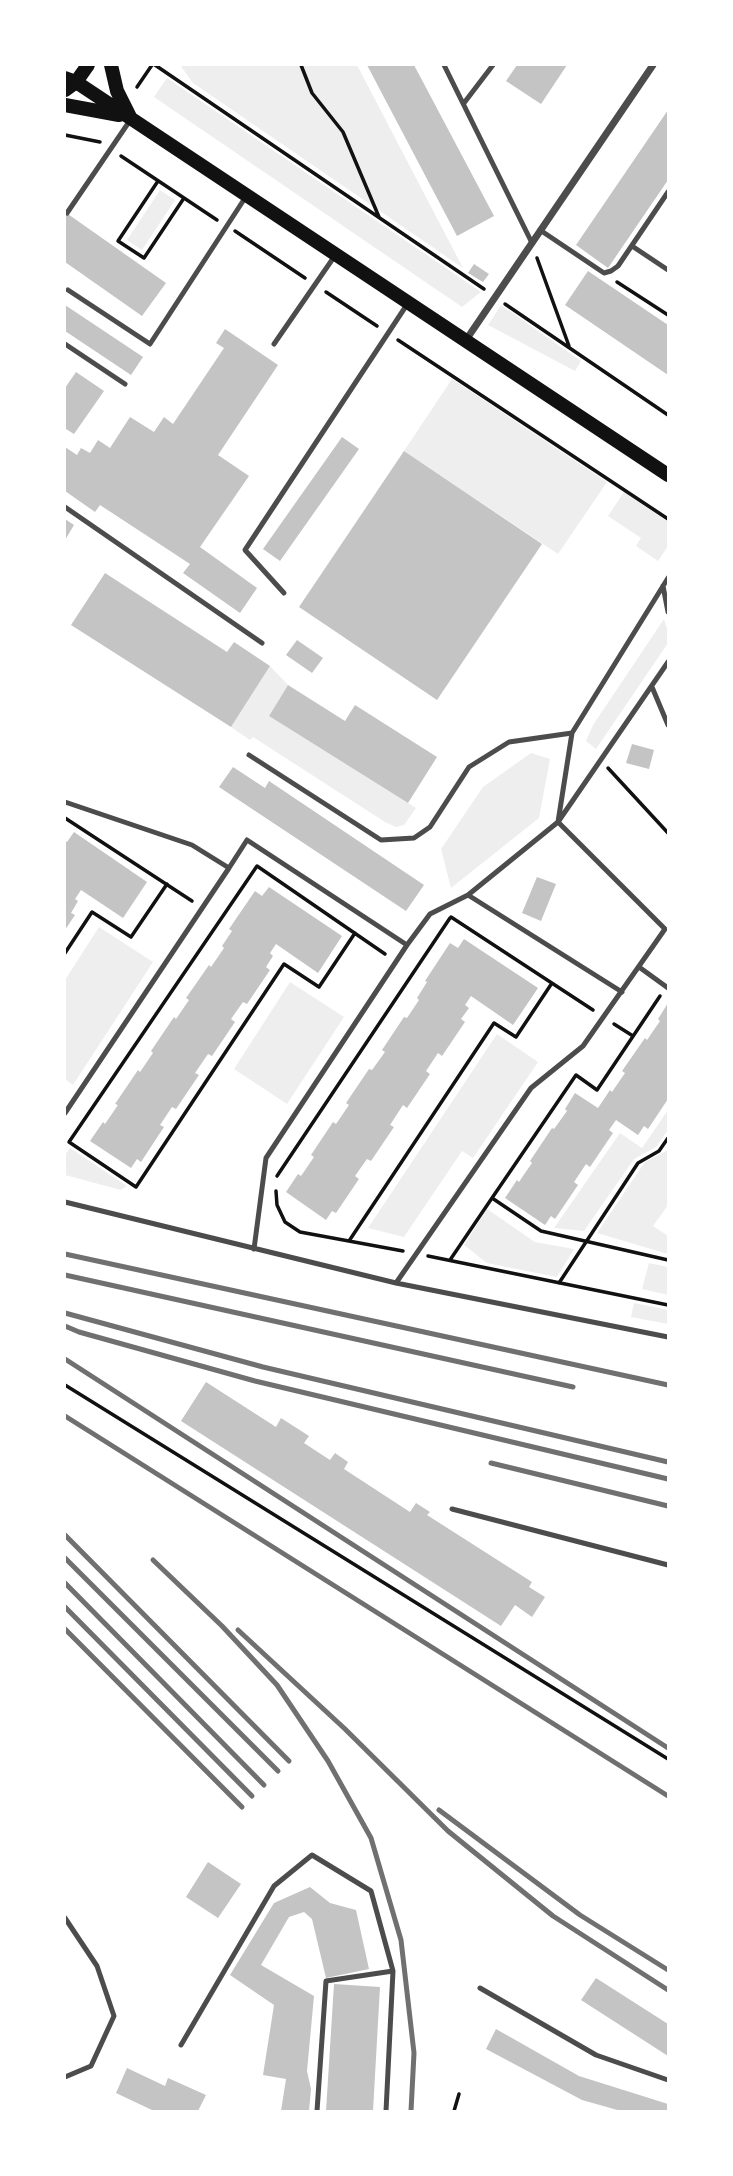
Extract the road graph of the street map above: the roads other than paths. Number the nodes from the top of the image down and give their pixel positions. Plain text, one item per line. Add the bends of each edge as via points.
1 (88, 65) edge
2 (111, 65) edge
3 (444, 65) edge
4 (493, 65) edge
5 (653, 65) edge
6 (68, 83) edge
7 (464, 103) junction
8 (65, 105) edge
9 (131, 118) junction
10 (668, 192) edge
11 (247, 195) junction
12 (67, 213) dead end
13 (540, 230) junction
14 (532, 243) junction
15 (632, 246) junction
16 (336, 254) junction
17 (668, 270) edge
18 (68, 290) dead end
19 (408, 302) junction
20 (466, 340) junction
21 (65, 344) edge
22 (274, 344) dead end
23 (125, 383) dead end
24 (668, 474) edge
25 (65, 507) edge
26 (668, 578) edge
27 (663, 586) junction
28 (284, 593) dead end
29 (668, 612) edge
30 (262, 643) dead end
31 (668, 662) edge
32 (652, 687) junction
33 (668, 725) edge
34 (572, 733) junction
35 (249, 755) dead end
36 (65, 802) edge
37 (558, 821) junction
38 (229, 868) junction
39 (467, 895) junction
40 (407, 945) junction
41 (639, 967) junction
42 (667, 987) edge
43 (622, 992) junction
44 (65, 1113) edge
45 (65, 1202) edge
46 (254, 1249) junction
47 (396, 1283) junction
48 (668, 1337) edge
49 (452, 1509) dead end
50 (668, 1565) edge
51 (65, 1918) edge
52 (393, 1971) junction
53 (480, 1988) dead end
54 (181, 2045) dead end
55 (65, 2077) edge
56 (668, 2080) edge
57 (317, 2111) edge
58 (386, 2111) edge

1 - 6 main road
2 - 9 main road via 117,91
3 - 7 lane
4 - 7 lane
5 - 13 street
6 - 9 main road
7 - 14 lane
8 - 9 main road
9 - 11 main road
9 - 12 lane
10 - 15 lane
11 - 16 main road
11 - 18 lane via 150,344
13 - 14 street
13 - 15 lane via 604,273 618,266
14 - 20 street
15 - 17 lane
16 - 19 main road
16 - 22 lane
19 - 20 main road
19 - 28 lane via 245,550
20 - 24 main road
21 - 23 lane
25 - 30 lane
26 - 27 lane
27 - 29 lane
27 - 34 lane
31 - 32 lane
32 - 33 lane
32 - 37 lane
34 - 35 lane via 509,742 469,767 430,827 414,838 381,840
34 - 37 lane
36 - 38 lane via 192,845
37 - 39 lane
37 - 41 lane via 665,929
38 - 40 lane via 247,840
38 - 44 lane
39 - 40 lane via 430,914
39 - 43 lane
40 - 46 lane via 266,1158
41 - 42 lane
41 - 43 lane
43 - 47 lane via 583,1046 531,1088
45 - 46 lane
46 - 47 lane
47 - 48 lane
49 - 50 lane
51 - 55 lane via 97,1966 114,2017 91,2066
52 - 54 lane via 371,1891 312,1855 274,1886
52 - 57 lane via 326,1981
52 - 58 lane
53 - 56 lane via 596,2055

